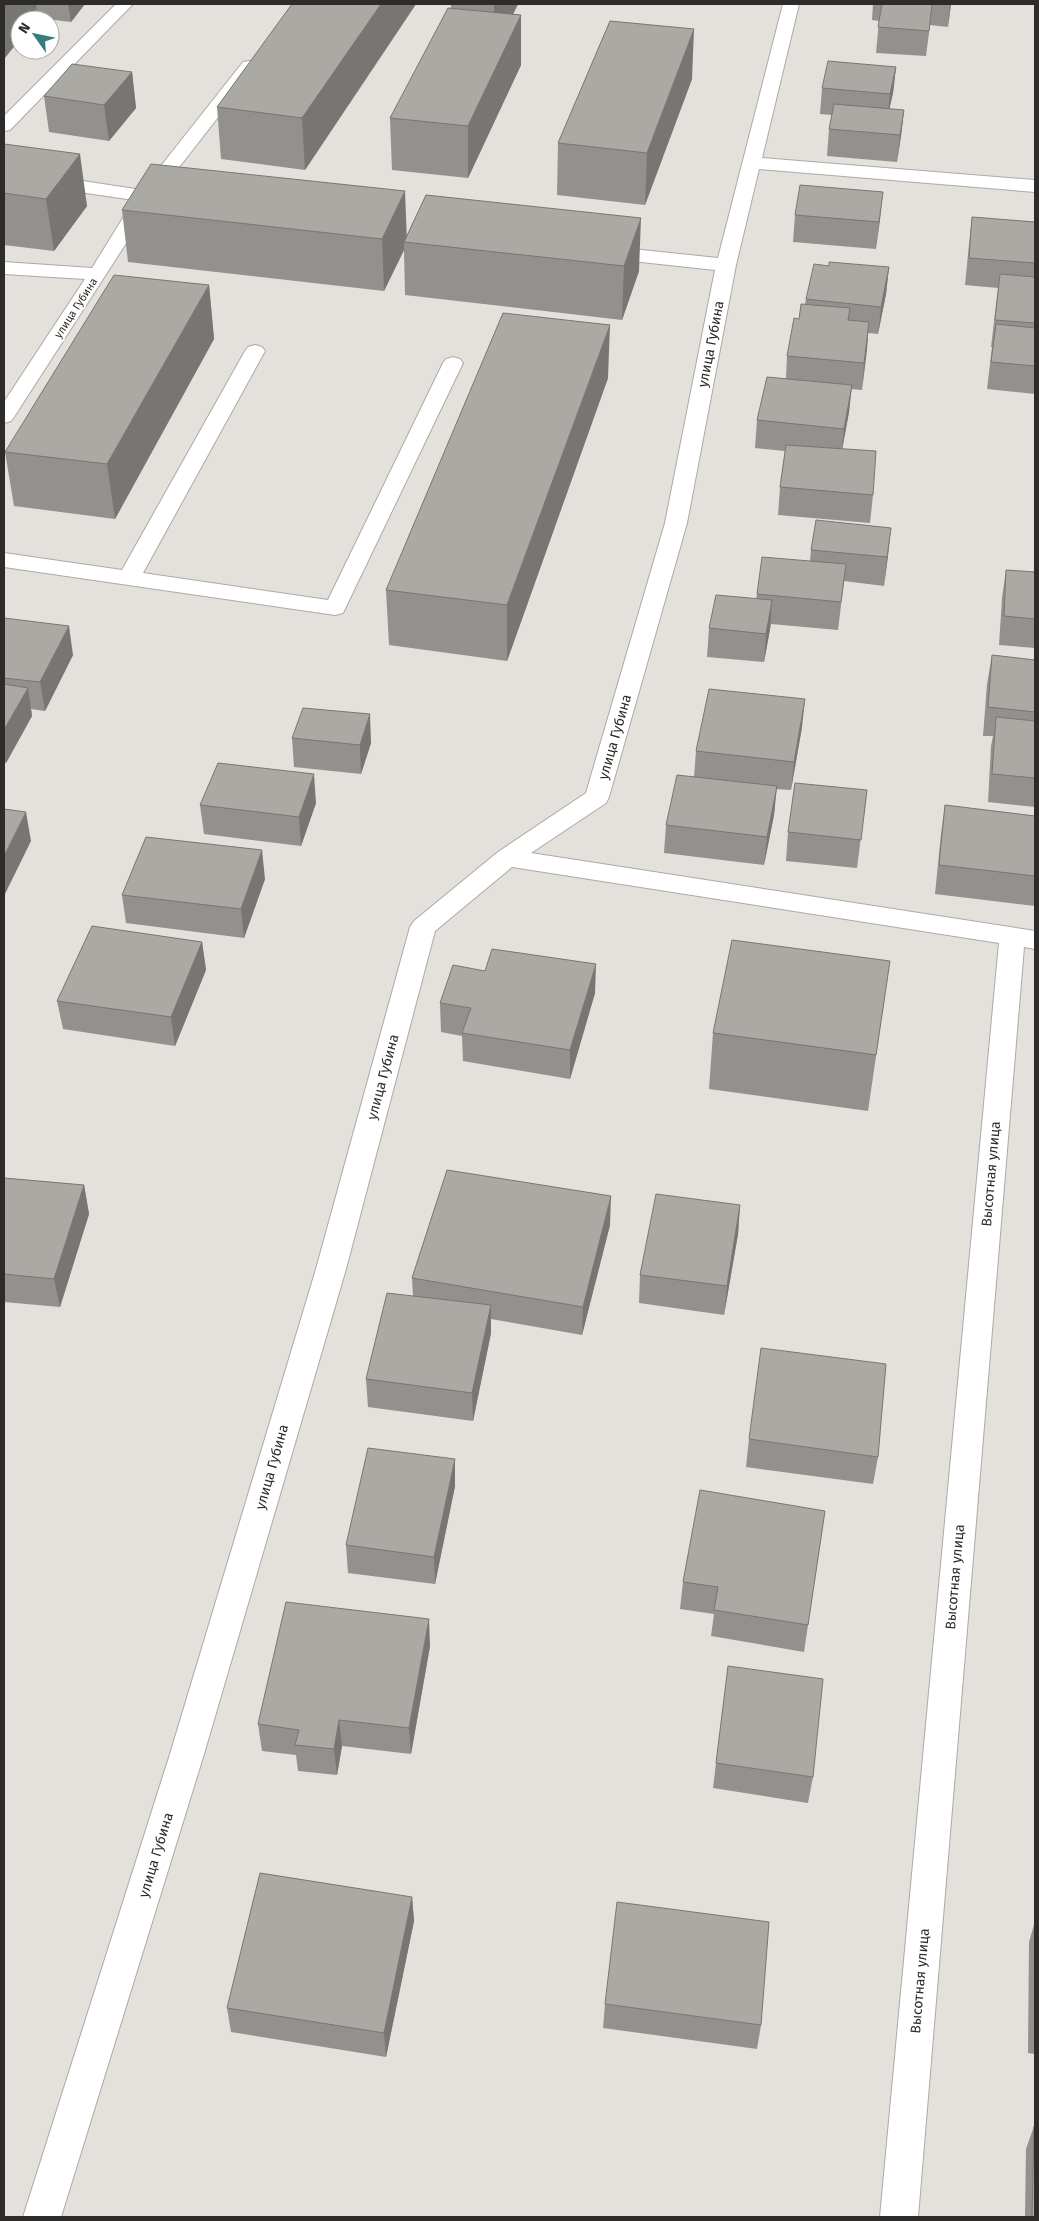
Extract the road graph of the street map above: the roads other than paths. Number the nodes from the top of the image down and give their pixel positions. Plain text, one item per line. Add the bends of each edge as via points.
1 (125, 4) edge
2 (791, 4) edge
3 (261, 50) edge
4 (4, 126) edge
5 (751, 163) junction
6 (4, 175) edge
7 (1035, 186) edge
8 (146, 197) junction
9 (185, 202) edge
10 (589, 250) edge
11 (726, 265) junction
12 (4, 268) edge
13 (98, 274) junction
14 (256, 351) dead end
15 (453, 362) dead end
16 (4, 417) edge
17 (4, 560) edge
18 (129, 578) junction
19 (507, 858) junction
20 (1024, 939) edge
21 (42, 2217) edge
22 (899, 2217) edge

1 - 4 street
2 - 5 street, улица Губина
3 - 8 street, улица Губина
5 - 7 street
5 - 11 street, улица Губина
6 - 8 street
8 - 9 street
8 - 13 street, улица Губина
10 - 11 street
11 - 19 street, улица Губина via 676,523 597,798
12 - 13 street
13 - 16 street, улица Губина
14 - 18 street
15 - 18 street via 335,608
17 - 18 street
19 - 20 street
19 - 21 street, улица Губина via 423,927 331,1268 187,1754
20 - 22 street, Высотная улица

